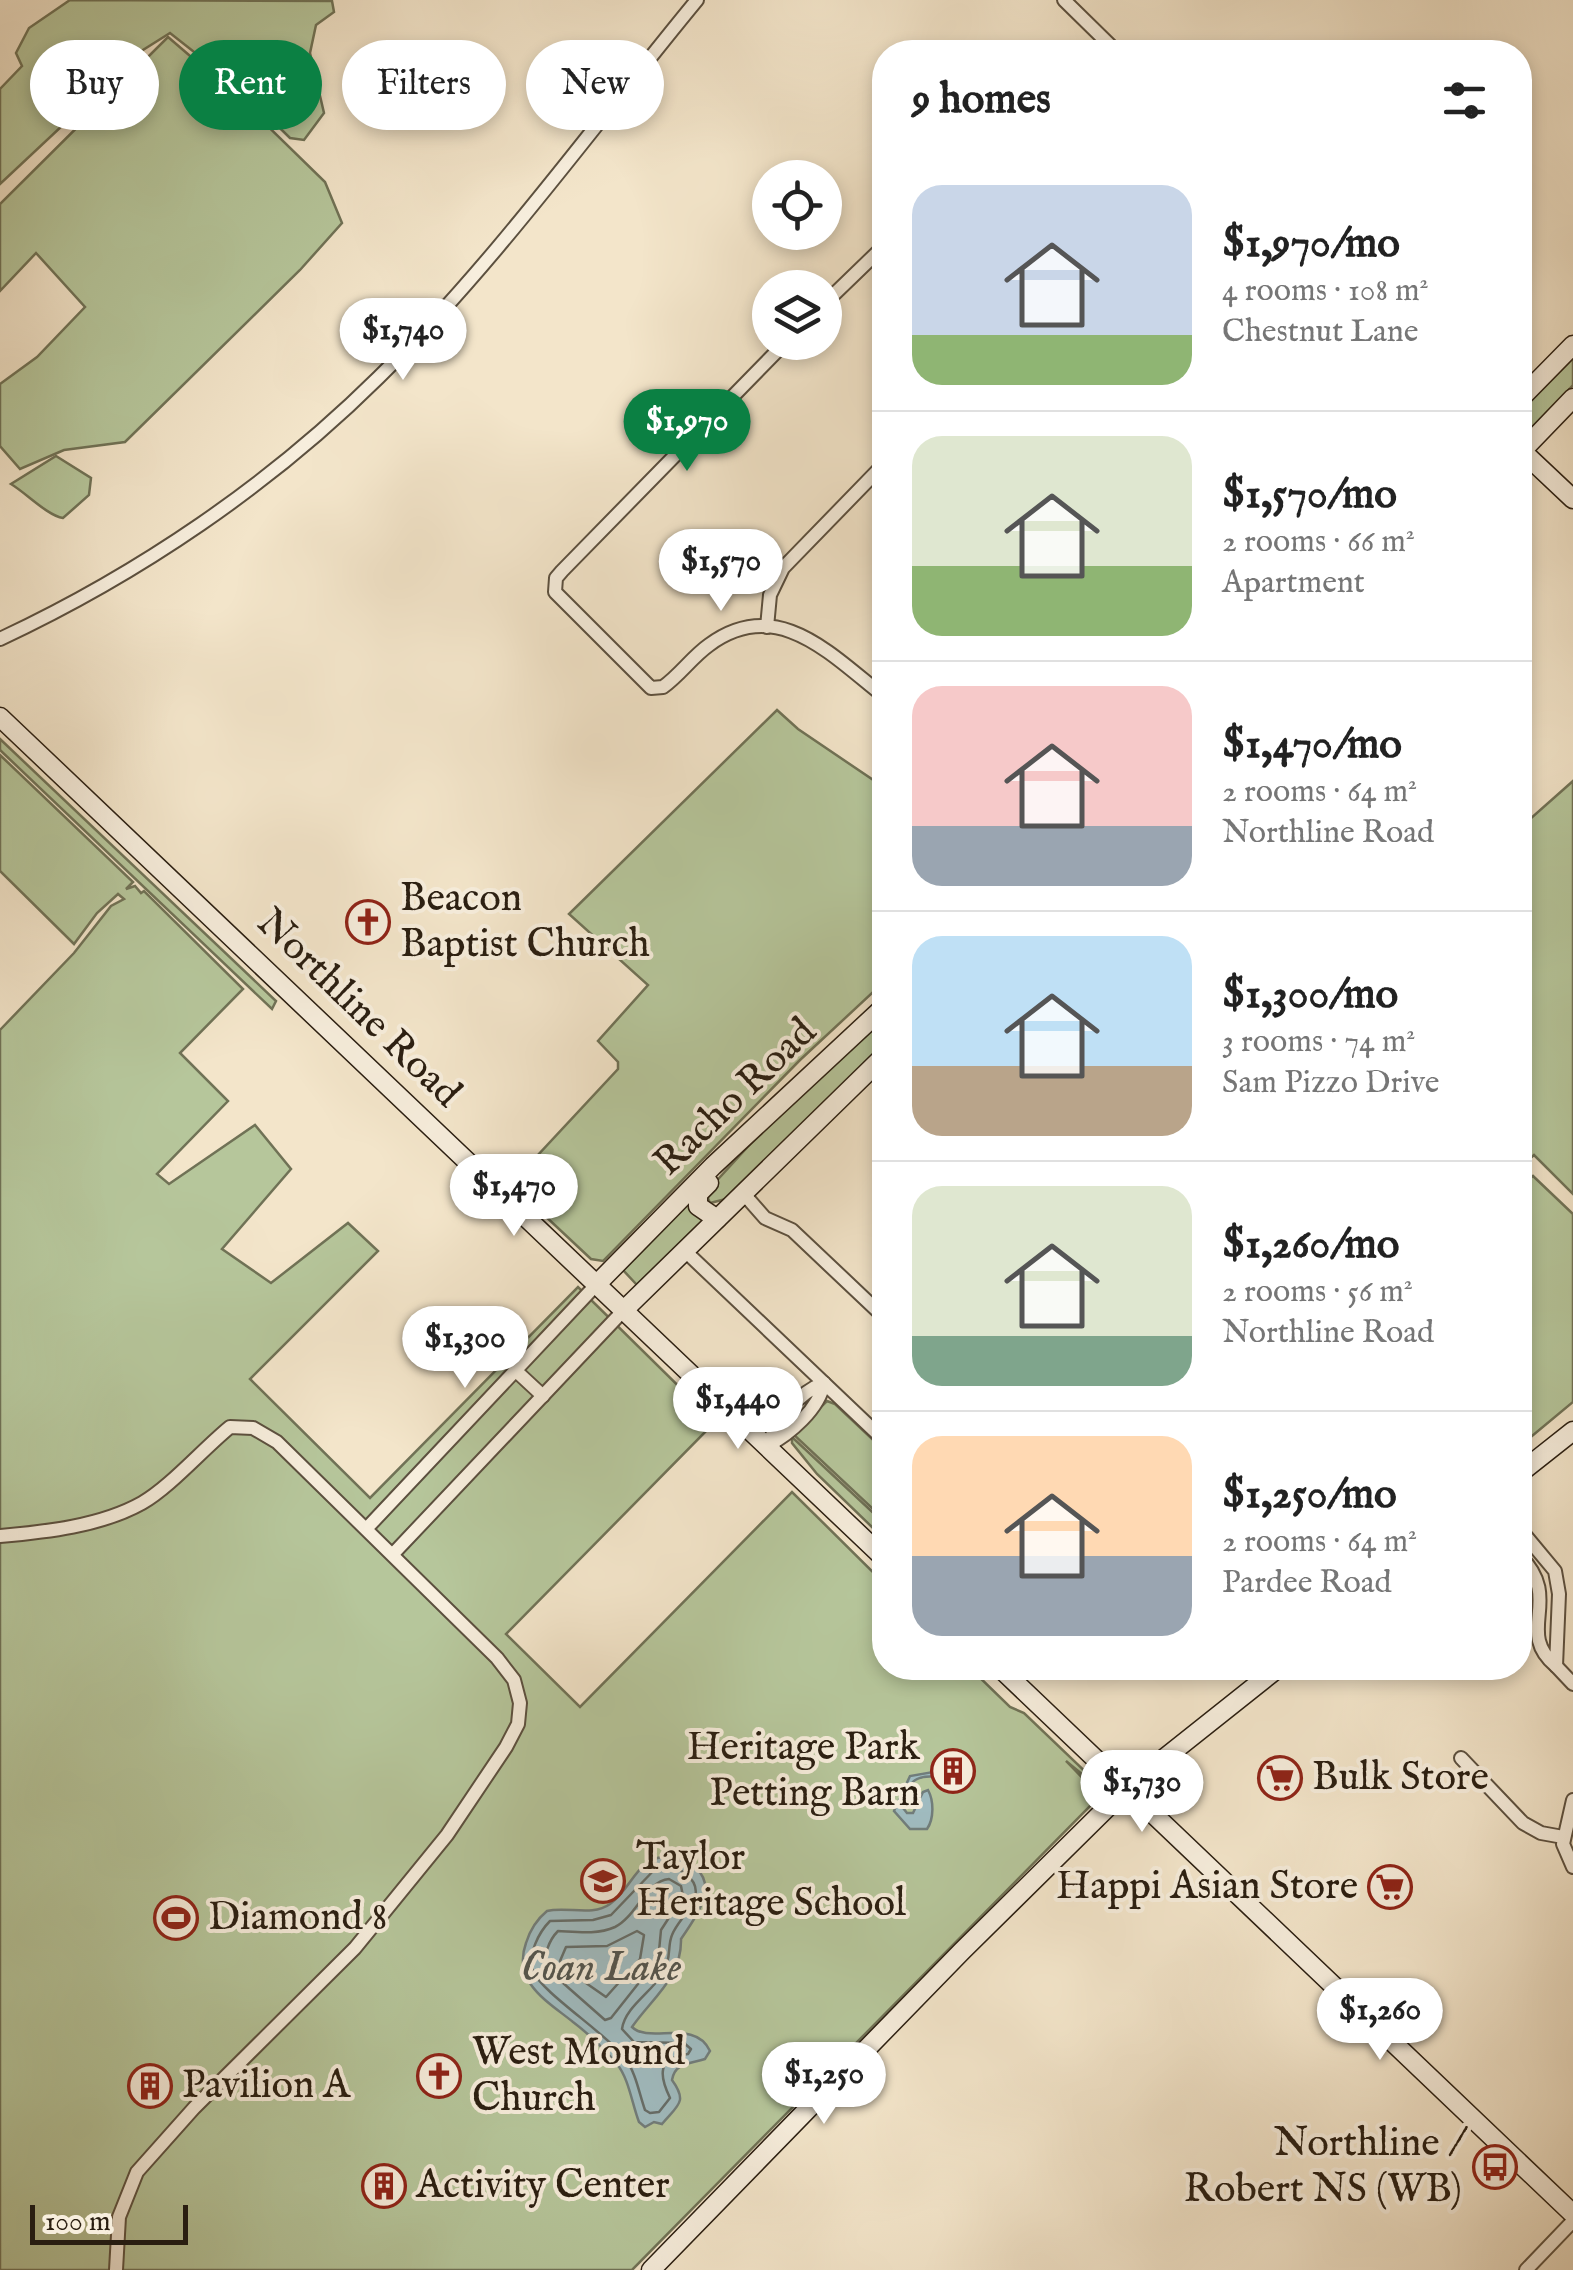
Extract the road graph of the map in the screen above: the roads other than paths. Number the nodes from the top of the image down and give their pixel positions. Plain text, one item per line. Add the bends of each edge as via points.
1 (697, 0) edge
2 (1064, 0) edge
3 (1105, 40) edge
4 (872, 258) edge
5 (842, 287) edge
6 (1573, 344) edge
7 (768, 360) edge
8 (1532, 387) edge
9 (1573, 395) edge
10 (1532, 441) edge
11 (1532, 462) edge
12 (872, 476) edge
13 (1573, 499) edge
14 (768, 627) junction
15 (0, 639) edge
16 (872, 686) edge
17 (0, 717) edge
18 (872, 1018) edge
19 (872, 1064) edge
20 (872, 1067) edge
21 (864, 1074) junction
22 (779, 1104) junction
23 (743, 1193) junction
24 (717, 1219) junction
25 (684, 1250) junction
26 (596, 1284) junction
27 (872, 1306) edge
28 (623, 1311) junction
29 (515, 1370) junction
30 (824, 1383) junction
31 (542, 1396) junction
32 (872, 1429) edge
33 (1573, 1430) edge
34 (767, 1446) junction
35 (1532, 1463) edge
36 (367, 1528) junction
37 (0, 1536) edge
38 (872, 1546) edge
39 (1532, 1547) edge
40 (393, 1554) junction
41 (1532, 1572) edge
42 (1559, 1594) junction
43 (1541, 1596) junction
44 (1556, 1666) junction
45 (1013, 1680) edge
46 (1263, 1680) edge
47 (1573, 1684) edge
48 (1460, 1758) dead end
49 (1127, 1788) junction
50 (1573, 1800) edge
51 (1563, 1837) junction
52 (1573, 1867) edge
53 (1573, 2218) edge
54 (116, 2270) edge
55 (651, 2270) edge
56 (1526, 2270) edge

1 - 15 street via 446,306 341,413 179,539
2 - 3 street
4 - 5 street
6 - 8 main road
7 - 14 street via 554,584 559,598 655,689 710,643
9 - 10 main road
11 - 13 main road
12 - 14 street via 783,568 770,595
14 - 16 street via 804,635
17 - 26 main road, Northline Road
18 - 22 main road, Racho Road
19 - 21 main road
20 - 21 main road, Racho Road
21 - 23 main road, Racho Road
22 - 24 main road via 698,1194 698,1206
22 - 26 main road, Racho Road
23 - 24 main road, Racho Road
23 - 27 street
24 - 25 main road, Racho Road
25 - 28 main road, Racho Road
25 - 30 street
26 - 28 main road, Northline Road
26 - 29 street
28 - 31 street
28 - 34 main road, Northline Road
29 - 31 street
29 - 36 street
30 - 32 street
30 - 34 street via 821,1398
31 - 40 street
33 - 35 main road
34 - 38 main road, Northline Road
36 - 37 street via 277,1442 252,1428 230,1427 144,1502 115,1515
36 - 40 street
39 - 42 street via 1555,1571
40 - 54 street via 506,1668 520,1702 518,1724 446,1835 355,1948 137,2172 119,2216
41 - 43 street
42 - 43 street
42 - 44 street
43 - 44 street via 1537,1637
44 - 47 street
45 - 49 main road
46 - 49 main road
48 - 51 street via 1523,1823
49 - 53 main road
49 - 55 main road
50 - 51 street
51 - 52 street
53 - 56 street

